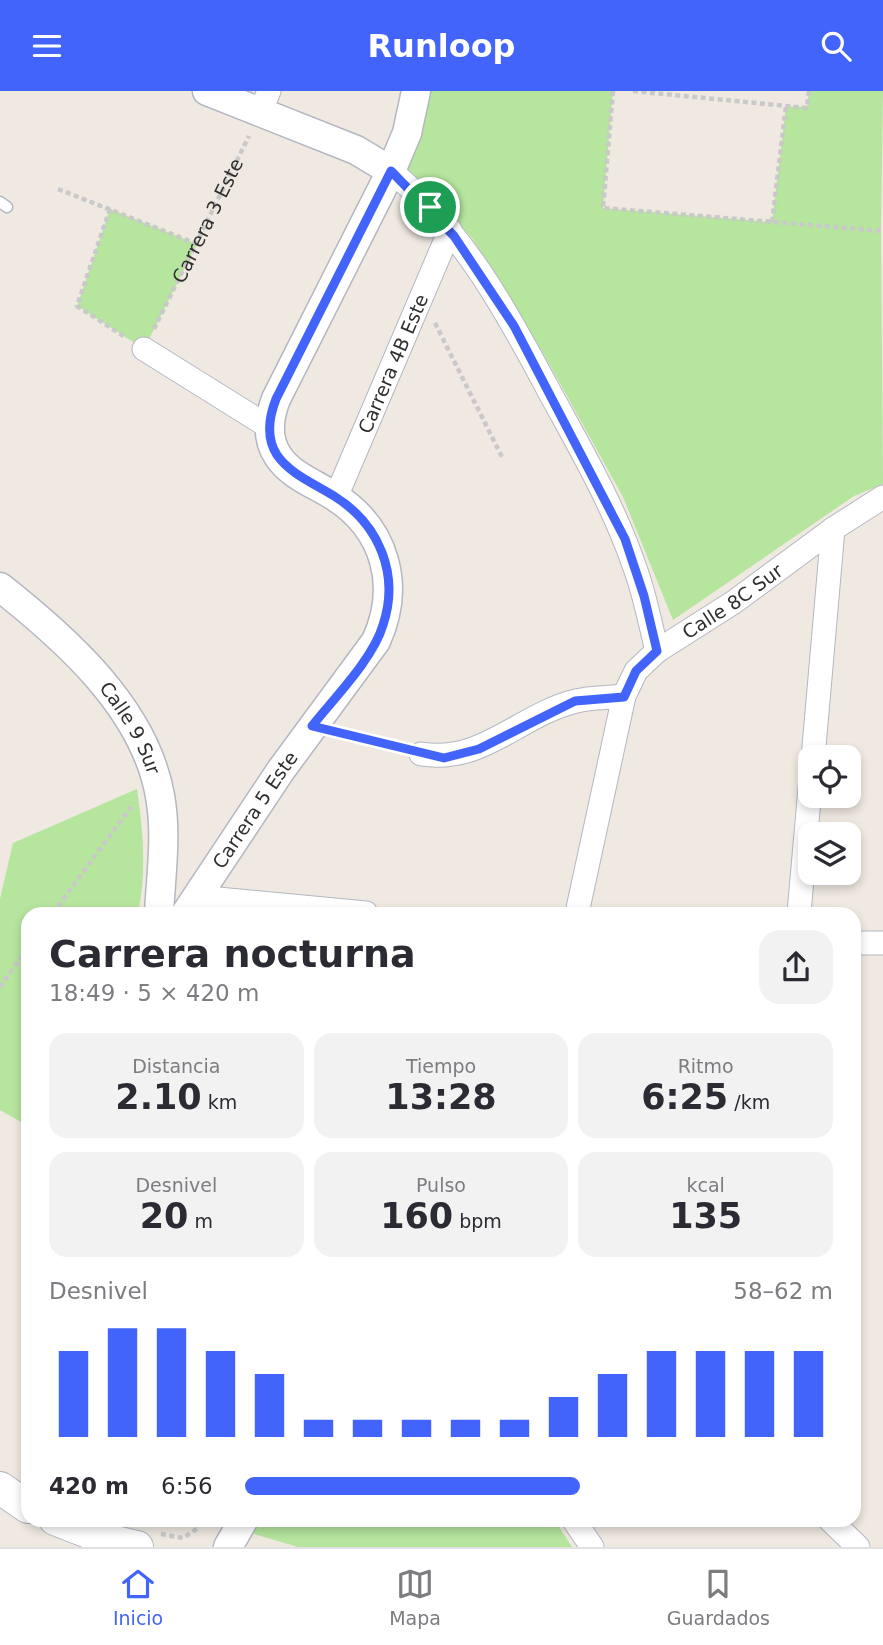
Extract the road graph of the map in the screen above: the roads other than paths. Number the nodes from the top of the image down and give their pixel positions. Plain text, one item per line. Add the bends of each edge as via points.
1 (208, 91) edge
2 (416, 91) edge
3 (264, 102) edge
4 (391, 171) junction
5 (450, 230) junction
6 (144, 349) road end
7 (270, 427) junction
8 (336, 497) junction
9 (883, 497) edge
10 (832, 529) junction
11 (0, 587) edge
12 (657, 651) junction
13 (624, 697) junction
14 (814, 745) edge
15 (421, 754) road end
16 (808, 808) edge
17 (191, 905) edge
18 (159, 907) edge
19 (235, 907) edge
20 (578, 907) edge
21 (800, 907) edge
22 (861, 943) edge
23 (883, 943) edge
24 (49, 1527) edge
25 (75, 1527) edge
26 (239, 1527) edge
27 (578, 1527) edge
28 (839, 1527) edge
29 (72, 1547) edge
30 (137, 1547) edge
31 (228, 1547) edge
32 (592, 1547) edge
33 (858, 1547) edge

1 - 3 street
2 - 4 street via 407,133
3 - 4 street
4 - 5 street
4 - 7 street via 276,399
5 - 8 street, Carrera 4B Este
5 - 12 street via 514,326 604,495 635,567
6 - 7 street
7 - 8 street, Carrera 5 Este via 271,442 284,464
8 - 17 street, Carrera 5 Este via 370,528 385,559 389,600 376,641 312,726
9 - 10 street, Calle 8C Sur
10 - 12 street, Calle 8C Sur via 756,587
10 - 14 street
11 - 18 street, Calle 9 Sur via 57,636 126,714 155,774 163,830
12 - 13 street, Calle 8C Sur via 636,671
13 - 15 street via 575,701 479,749 444,758
13 - 20 street, Calle 8C Sur
16 - 21 street
17 - 19 street
22 - 23 street
24 - 29 main road
25 - 30 main road
26 - 31 street
27 - 32 street
28 - 33 street

